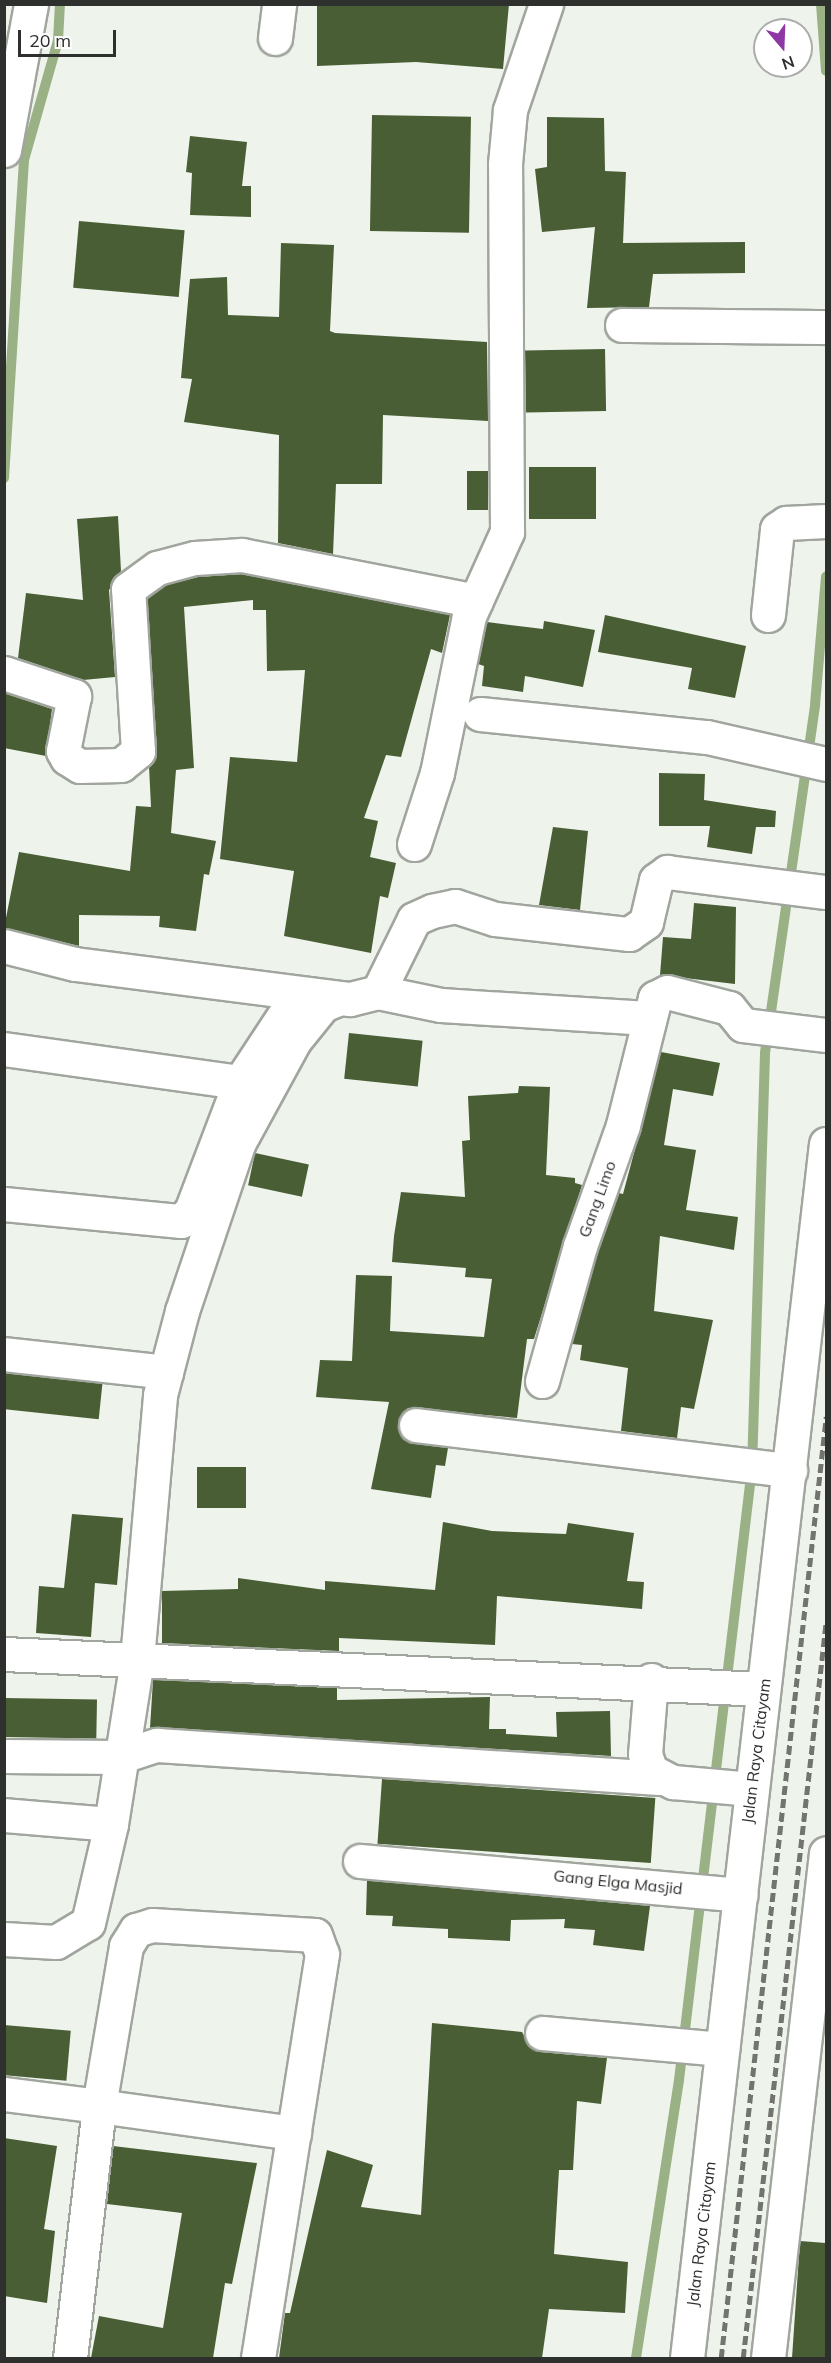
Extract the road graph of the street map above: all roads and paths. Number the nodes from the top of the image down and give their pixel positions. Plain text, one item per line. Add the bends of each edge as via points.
1 (31, 4) edge
2 (279, 4) edge
3 (546, 4) edge
4 (274, 38) dead end
5 (4, 150) edge
6 (622, 325) dead end
7 (815, 325) edge
8 (816, 521) edge
9 (476, 602) junction
10 (768, 615) dead end
11 (4, 673) edge
12 (480, 714) dead end
13 (826, 764) edge
14 (414, 844) dead end
15 (824, 892) edge
16 (4, 946) edge
17 (378, 992) junction
18 (298, 994) junction
19 (340, 998) junction
20 (648, 1018) junction
21 (826, 1035) edge
22 (4, 1049) edge
23 (240, 1082) junction
24 (826, 1144) edge
25 (4, 1204) edge
26 (4, 1354) edge
27 (166, 1372) junction
28 (542, 1381) dead end
29 (416, 1425) dead end
30 (774, 1468) junction
31 (4, 1654) edge
32 (136, 1659) junction
33 (662, 1681) junction
34 (751, 1689) junction
35 (4, 1756) edge
36 (119, 1757) junction
37 (674, 1781) junction
38 (744, 1789) junction
39 (4, 1815) edge
40 (111, 1824) junction
41 (826, 1853) edge
42 (360, 1861) dead end
43 (722, 1893) junction
44 (4, 1939) edge
45 (542, 2033) dead end
46 (707, 2048) junction
47 (4, 2094) edge
48 (99, 2106) junction
49 (294, 2133) junction
50 (70, 2358) edge
51 (258, 2358) edge
52 (687, 2358) edge
53 (768, 2358) edge

1 - 5 street
2 - 4 street
3 - 9 street via 510,110 505,164 511,506 498,560
6 - 7 street
8 - 10 street via 777,529
9 - 11 street via 242,555 195,558 157,568 128,589 138,751 121,765 80,766 67,758 63,751 74,696
9 - 14 street via 457,659 437,773
12 - 13 street via 707,737 779,757
15 - 17 street via 660,874 646,922 629,934 495,919 455,906 432,911 414,919
16 - 18 street via 75,964
17 - 19 street via 367,998
17 - 20 street via 441,1005
18 - 19 street
18 - 23 street
19 - 27 street via 323,1005 294,1041 238,1142 206,1229
20 - 21 street, Gang Limo via 655,998 667,992 729,1008 743,1025
20 - 28 street, Gang Limo via 623,1125 580,1246
22 - 23 street
23 - 25 street via 191,1211 182,1221
24 - 30 street, Jalan Raya Citayam
26 - 27 street
27 - 32 street via 153,1447 151,1543
29 - 30 street
30 - 34 street, Jalan Raya Citayam
31 - 32 street
32 - 33 street
32 - 36 street
33 - 34 street
33 - 37 street via 645,1754
34 - 38 street, Jalan Raya Citayam
35 - 36 street
36 - 37 street via 158,1745
36 - 40 street
37 - 38 street
38 - 43 street, Jalan Raya Citayam
39 - 40 street
40 - 44 street via 88,1923 56,1942
41 - 53 street
42 - 43 street, Gang Elga Masjid
43 - 46 street, Jalan Raya Citayam
45 - 46 street
46 - 52 street, Jalan Raya Citayam
47 - 48 street
48 - 49 street
48 - 49 street via 126,1946 136,1930 152,1925 315,1935 322,1954
48 - 50 street
49 - 51 street

